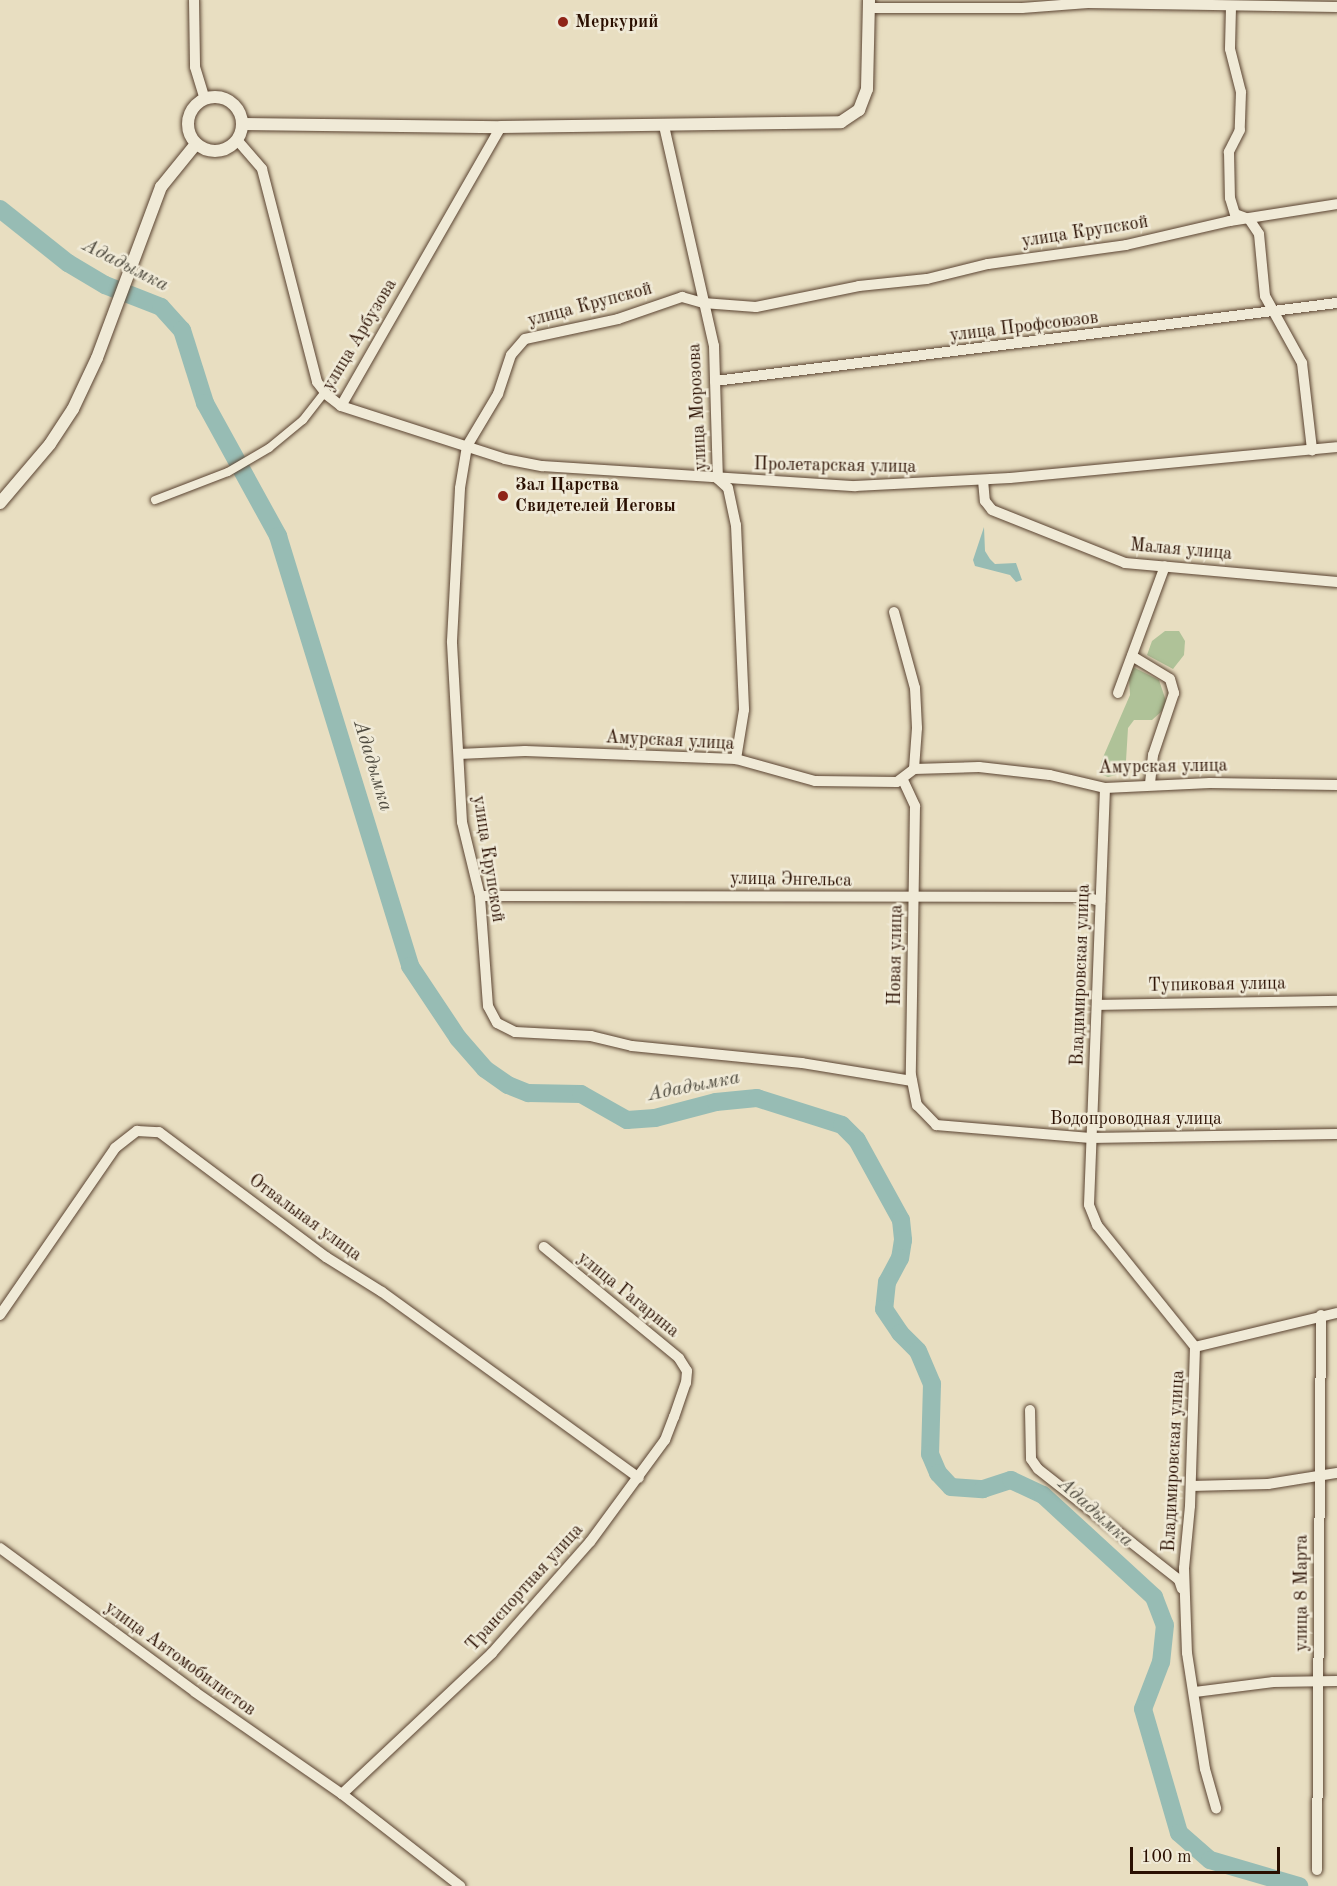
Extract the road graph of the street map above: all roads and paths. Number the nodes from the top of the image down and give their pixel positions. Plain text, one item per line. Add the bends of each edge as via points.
1 (194, 0) edge
2 (869, 4) edge
3 (1231, 7) junction
4 (1337, 7) edge
5 (205, 99) junction
6 (243, 124) junction
7 (664, 126) junction
8 (501, 127) junction
9 (238, 141) junction
10 (196, 144) junction
11 (1337, 204) edge
12 (1249, 219) junction
13 (704, 303) junction
14 (1337, 303) edge
15 (1275, 311) junction
16 (715, 381) junction
17 (325, 392) junction
18 (341, 406) junction
19 (467, 446) junction
20 (1337, 447) edge
21 (1312, 450) junction
22 (718, 479) junction
23 (983, 480) junction
24 (155, 500) dead end
25 (0, 503) edge
26 (1165, 566) junction
27 (1337, 582) edge
28 (894, 612) dead end
29 (1132, 656) junction
30 (1118, 693) dead end
31 (459, 754) junction
32 (736, 759) junction
33 (914, 769) junction
34 (903, 780) junction
35 (1150, 785) junction
36 (1337, 785) edge
37 (1105, 788) junction
38 (480, 896) junction
39 (913, 898) junction
40 (1100, 901) junction
41 (1337, 1001) edge
42 (1098, 1005) junction
43 (912, 1081) junction
44 (936, 1125) joint
45 (1337, 1134) edge
46 (1090, 1138) junction
47 (544, 1247) dead end
48 (1337, 1313) edge
49 (0, 1315) edge
50 (1321, 1315) junction
51 (1195, 1347) junction
52 (687, 1371) joint
53 (1030, 1410) dead end
54 (1337, 1473) edge
55 (1319, 1474) junction
56 (639, 1478) junction
57 (1191, 1486) junction
58 (0, 1548) edge
59 (1185, 1598) junction
60 (1337, 1681) edge
61 (1317, 1682) junction
62 (1195, 1692) junction
63 (342, 1794) junction
64 (1216, 1808) dead end
65 (1317, 1870) dead end
66 (460, 1886) edge

1 - 5 street via 195,67
2 - 3 street
2 - 7 street via 867,89 858,110 841,122
3 - 4 street
3 - 12 street via 1230,49 1241,92 1240,130 1229,152 1230,198 1235,214
5 - 6 street via 217,97 231,102
5 - 10 street via 194,106 188,120 189,134
6 - 8 street
6 - 9 street
7 - 8 street
7 - 13 street, улица Морозова
8 - 18 street, улица Арбузова
9 - 10 street via 219,152
9 - 17 street, улица Арбузова via 262,169 316,382
10 - 25 street via 161,187 114,314 73,409 50,444
11 - 12 street, улица Крупской
12 - 13 street, улица Крупской via 1126,245 988,264 927,279 859,286 756,307
12 - 15 street via 1259,234 1265,296
13 - 16 street, улица Морозова via 714,346
13 - 19 street, улица Крупской via 682,297 618,319 525,339 511,355 498,394
14 - 15 street, улица Профсоюзов
15 - 16 street, улица Профсоюзов
15 - 21 street via 1302,363
16 - 22 street, улица Морозова
17 - 18 street, улица Арбузова
17 - 24 street via 303,420 269,448 228,472
18 - 19 street, Пролетарская улица
19 - 22 street, Пролетарская улица via 542,466
19 - 31 street, улица Крупской via 460,488 452,640
20 - 21 street, Пролетарская улица
21 - 23 street, Пролетарская улица
22 - 23 street, Пролетарская улица via 855,486
22 - 32 street, улица Морозова via 728,488 736,525 744,710
23 - 26 street, Малая улица via 985,501 1002,516 1125,563
26 - 27 street, Малая улица
26 - 29 street
28 - 33 street via 915,688
29 - 30 street
29 - 35 street via 1170,680 1174,693 1153,755
31 - 32 street, Амурская улица via 525,752
31 - 38 street, улица Крупской via 462,822
32 - 34 street, Амурская улица via 815,781
33 - 34 street
33 - 37 street, Амурская улица via 980,767 1050,775
34 - 39 street, Новая улица via 915,806
35 - 36 street, Амурская улица
35 - 37 street, Амурская улица
37 - 40 street, Владимировская улица
38 - 39 street, улица Энгельса
38 - 43 street, улица Крупской via 488,1006 497,1023 515,1032 591,1036 632,1046 802,1063
39 - 40 street, улица Энгельса via 1084,897
39 - 43 street, Новая улица
40 - 42 street, Владимировская улица
41 - 42 street, Тупиковая улица
42 - 46 street, Владимировская улица
43 - 44 street, Новая улица via 917,1105
44 - 46 street, Водопроводная улица
45 - 46 street, Водопроводная улица
46 - 51 street, Владимировская улица via 1089,1205 1097,1225
47 - 52 street, улица Гагарина via 679,1358
48 - 50 street
49 - 56 street, Отвальная улица via 115,1148 137,1131 159,1132 326,1257 382,1292
50 - 51 street
50 - 55 street, улица 8 Марта
51 - 57 street, Владимировская улица
52 - 56 street, Транспортная улица via 665,1440
53 - 59 street via 1031,1459 1038,1469 1179,1580
54 - 55 street
55 - 57 street via 1268,1484
55 - 61 street, улица 8 Марта
56 - 63 street, Транспортная улица via 590,1542 492,1653
57 - 59 street, Владимировская улица
58 - 63 street, улица Автомобилистов via 195,1692
59 - 62 street, Владимировская улица via 1188,1671
60 - 61 street
61 - 62 street via 1216,1687
61 - 65 street, улица 8 Марта
62 - 64 street, Владимировская улица via 1205,1769
63 - 66 street, улица Автомобилистов

